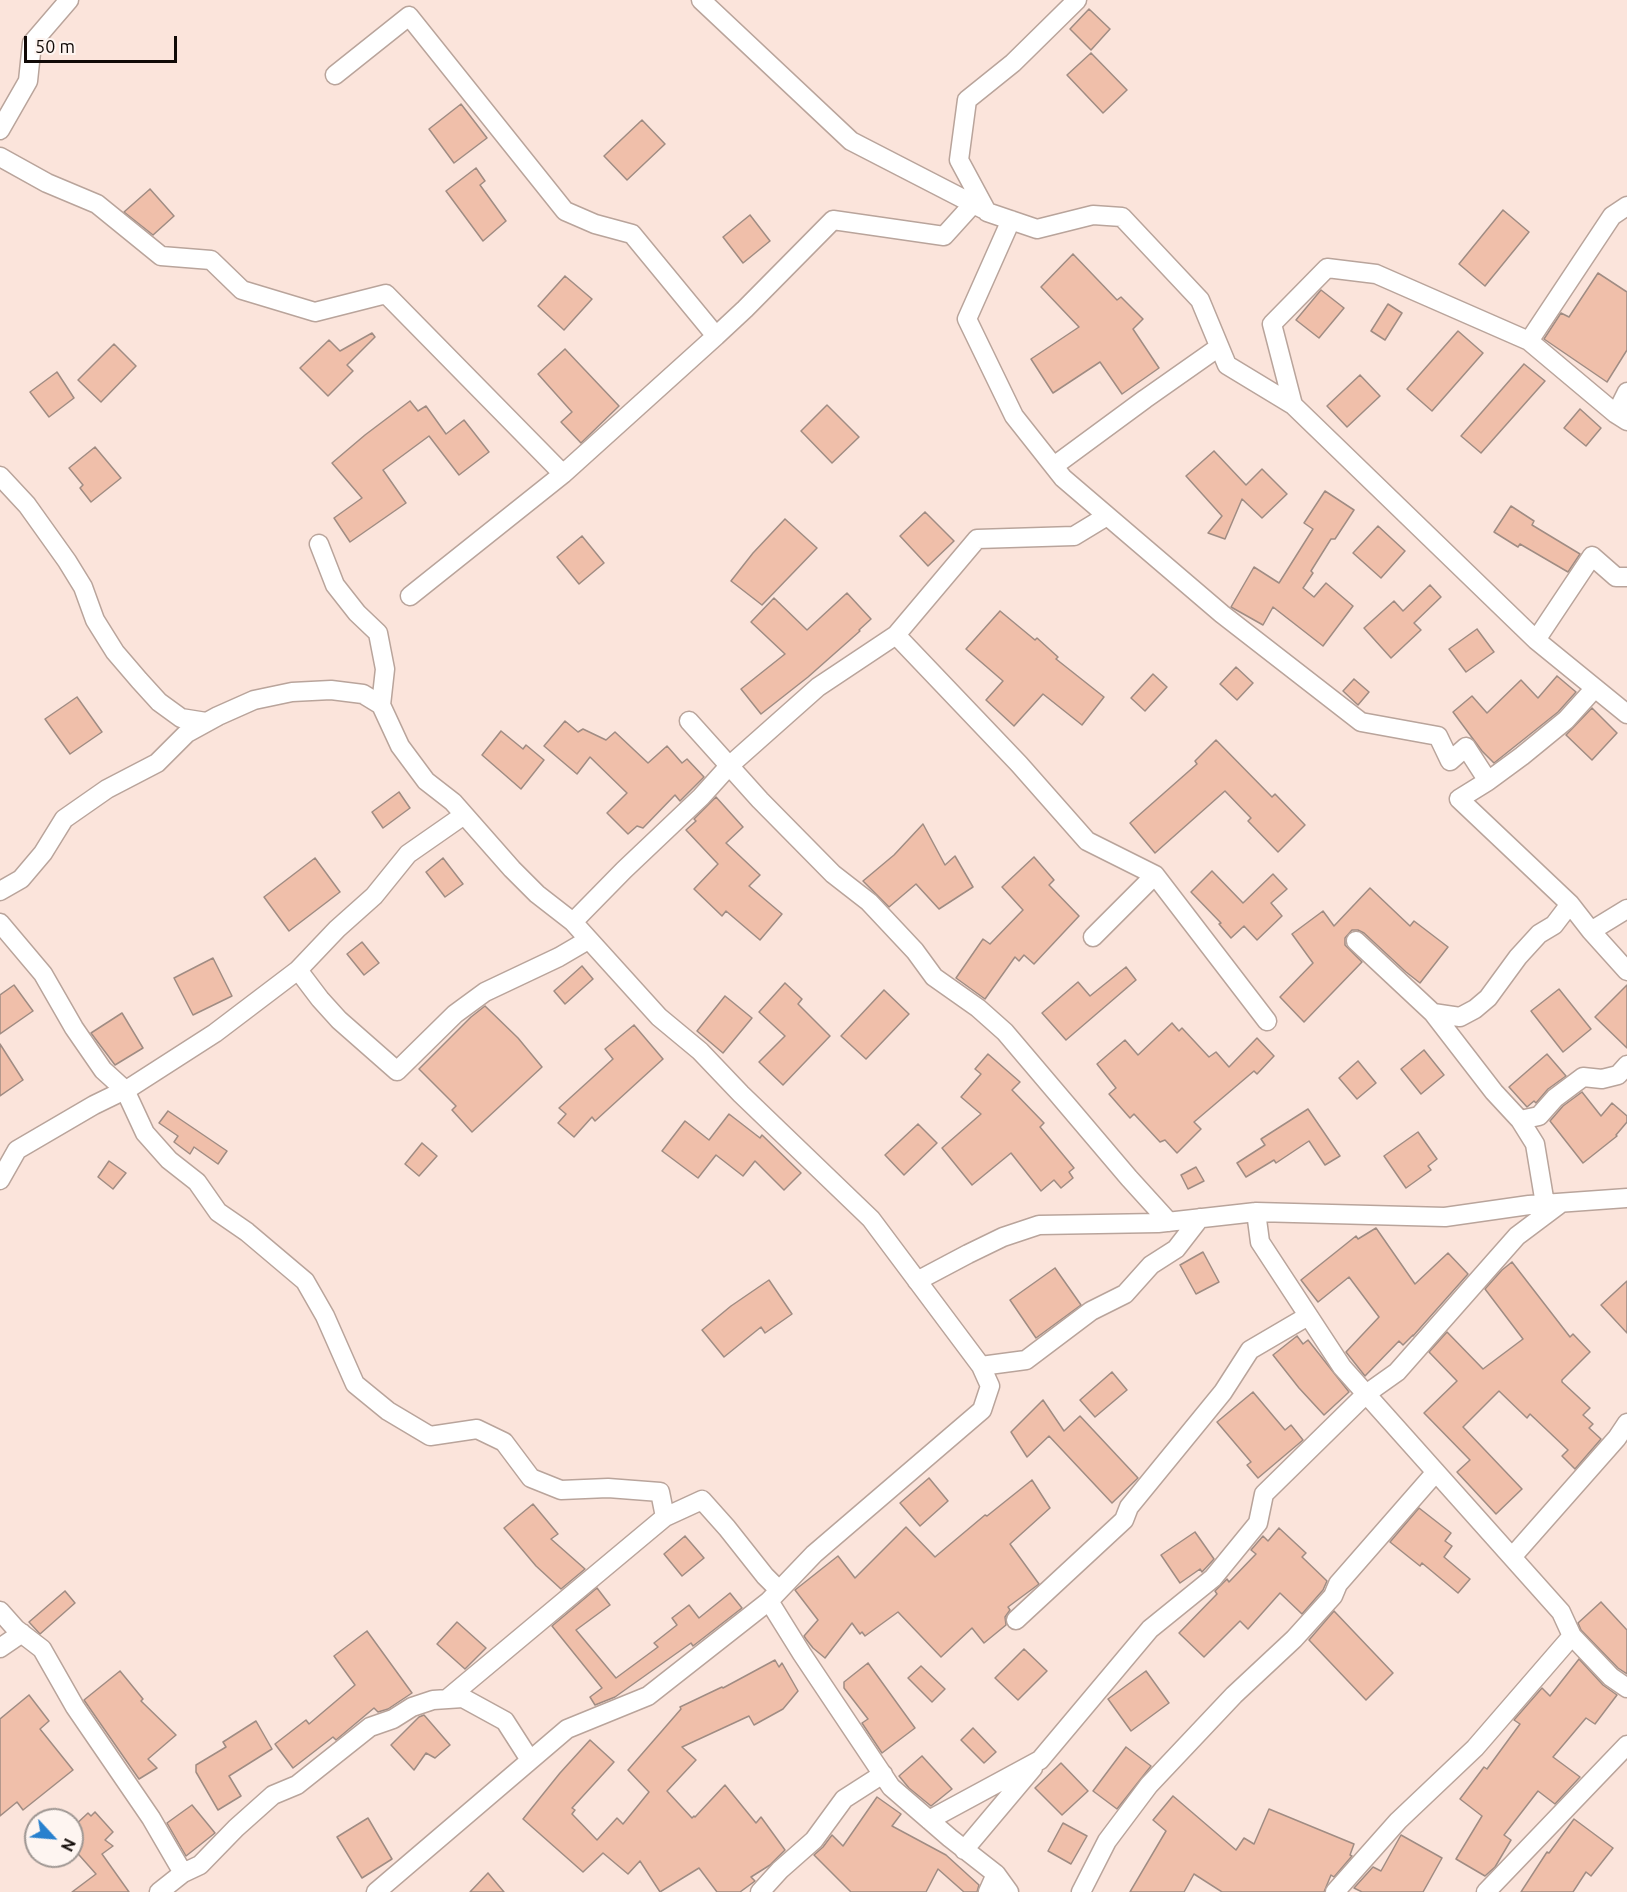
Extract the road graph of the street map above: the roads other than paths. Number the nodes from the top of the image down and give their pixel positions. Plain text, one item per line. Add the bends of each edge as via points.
1 (69, 0) edge
2 (701, 0) edge
3 (1077, 0) edge
4 (335, 75) dead end
5 (0, 131) edge
6 (0, 157) edge
7 (18, 167) junction
8 (1627, 206) edge
9 (980, 208) junction
10 (1011, 220) junction
11 (716, 336) junction
12 (1529, 341) junction
13 (1220, 347) junction
14 (1627, 392) edge
15 (1293, 405) junction
16 (1622, 418) edge
17 (1054, 466) junction
18 (563, 474) junction
19 (0, 476) edge
20 (1107, 516) junction
21 (319, 544) dead end
22 (1627, 577) edge
23 (410, 596) dead end
24 (896, 635) junction
25 (1536, 640) junction
26 (1595, 688) junction
27 (381, 705) junction
28 (1627, 714) edge
29 (689, 721) dead end
30 (206, 722) junction
31 (729, 766) junction
32 (1488, 781) junction
33 (464, 815) junction
34 (1155, 875) junction
35 (0, 890) edge
36 (1570, 904) junction
37 (1627, 909) edge
38 (573, 922) junction
39 (0, 923) edge
40 (1591, 931) junction
41 (1093, 937) dead end
42 (588, 940) junction
43 (1356, 941) dead end
44 (298, 970) junction
45 (1627, 971) edge
46 (1434, 1013) junction
47 (1267, 1021) dead end
48 (1627, 1065) edge
49 (125, 1090) junction
50 (1520, 1120) junction
51 (0, 1180) edge
52 (1627, 1198) edge
53 (1553, 1204) junction
54 (1256, 1212) junction
55 (1200, 1218) junction
56 (1169, 1222) junction
57 (917, 1281) junction
58 (1308, 1316) junction
59 (981, 1366) junction
60 (1366, 1394) junction
61 (1627, 1423) edge
62 (1436, 1472) junction
63 (665, 1516) junction
64 (1512, 1557) junction
65 (774, 1596) junction
66 (0, 1611) edge
67 (1016, 1620) dead end
68 (22, 1633) junction
69 (1572, 1636) junction
70 (0, 1648) edge
71 (1627, 1688) edge
72 (447, 1699) junction
73 (1627, 1744) edge
74 (530, 1760) junction
75 (1040, 1760) junction
76 (883, 1774) junction
77 (929, 1820) junction
78 (964, 1850) junction
79 (183, 1874) junction
80 (996, 1874) junction
81 (159, 1892) edge
82 (376, 1892) edge
83 (760, 1892) edge
84 (988, 1892) edge
85 (1009, 1892) edge
86 (1081, 1892) edge
87 (1335, 1892) edge
88 (1486, 1892) edge

1 - 5 street via 32,42 28,81
2 - 9 street via 851,141
3 - 9 street via 1013,63 967,100 959,160
4 - 11 street via 409,16 565,212 632,234
5 - 7 street
6 - 7 street
7 - 18 street via 97,204 161,256 211,260 242,290 315,312 386,294
8 - 12 street via 1612,216
9 - 10 street
9 - 11 street via 944,236 833,220
10 - 13 street via 1037,229 1093,215 1122,217 1200,300
10 - 17 street via 967,319 1014,416
11 - 18 street
12 - 15 street via 1376,274 1327,268 1272,324
12 - 16 street
13 - 15 street via 1227,365
13 - 17 street
14 - 16 street
15 - 25 street
17 - 20 street
18 - 23 street
19 - 30 street via 27,505 67,561 115,652 159,702 181,718
20 - 24 street via 1074,537 977,539
20 - 32 street via 1222,614 1361,722 1438,736 1450,761 1466,747
21 - 27 street via 335,585 378,633 386,669
22 - 25 street via 1616,577 1592,556
24 - 31 street via 818,687
24 - 34 street via 1087,841
25 - 26 street
26 - 28 street
26 - 32 street via 1566,720
27 - 30 street via 363,694 332,690 292,692 254,700
27 - 33 street via 399,746 426,781
29 - 31 street
30 - 35 street via 187,733 157,763 107,789 64,819 21,879
31 - 38 street
31 - 56 street via 833,874 869,902 934,977 1005,1032
32 - 36 street via 1459,799
33 - 38 street via 537,894
33 - 44 street via 408,854 374,896
34 - 41 street
34 - 47 street
36 - 40 street
36 - 46 street via 1554,925 1539,934 1518,957 1488,998 1475,1009 1460,1017
37 - 40 street
38 - 42 street
39 - 49 street via 43,974 103,1070
40 - 45 street
42 - 44 street via 485,992 455,1014 397,1071 339,1020
42 - 57 street via 659,1017 700,1051 871,1219
43 - 46 street
44 - 49 street via 215,1033
46 - 50 street
48 - 50 street via 1618,1075 1602,1079 1583,1077 1539,1116
49 - 51 street via 17,1150
49 - 63 street via 145,1133 169,1160 197,1182 218,1212 305,1281 355,1384 388,1411 430,1436 477,1429 504,1442 531,1478 561,1490 660,1492
50 - 53 street via 1535,1144
52 - 53 street
53 - 54 street via 1445,1217
53 - 60 street via 1517,1236 1397,1372
54 - 55 street
54 - 58 street via 1260,1242
55 - 56 street
55 - 59 street via 1176,1249 1151,1265 1125,1294 1091,1311 1026,1360
56 - 57 street via 1039,1224 985,1245
57 - 59 street
58 - 60 street via 1342,1367
58 - 67 street via 1250,1350 1223,1392 1129,1507 1124,1520
59 - 65 street via 990,1386 982,1410 814,1554
60 - 62 street
60 - 75 street via 1264,1494 1258,1523 1213,1578 1150,1629
61 - 64 street
62 - 64 street
62 - 86 street via 1294,1639 1234,1695 1149,1785 1107,1841
63 - 65 street via 702,1500 765,1576
63 - 72 street
64 - 69 street via 1561,1612
65 - 74 street via 648,1696 567,1729
65 - 76 street via 802,1654
66 - 68 street
68 - 70 street
68 - 79 street via 42,1649
69 - 71 street
69 - 87 street via 1475,1748 1398,1821
72 - 74 street via 463,1698 505,1721
72 - 79 street via 412,1707 370,1727 297,1785 273,1795 200,1865
73 - 88 street
74 - 82 street
75 - 77 street
75 - 78 street
76 - 77 street via 891,1787
76 - 83 street via 844,1799 814,1840
77 - 78 street
78 - 80 street
79 - 81 street
80 - 84 street
80 - 85 street

